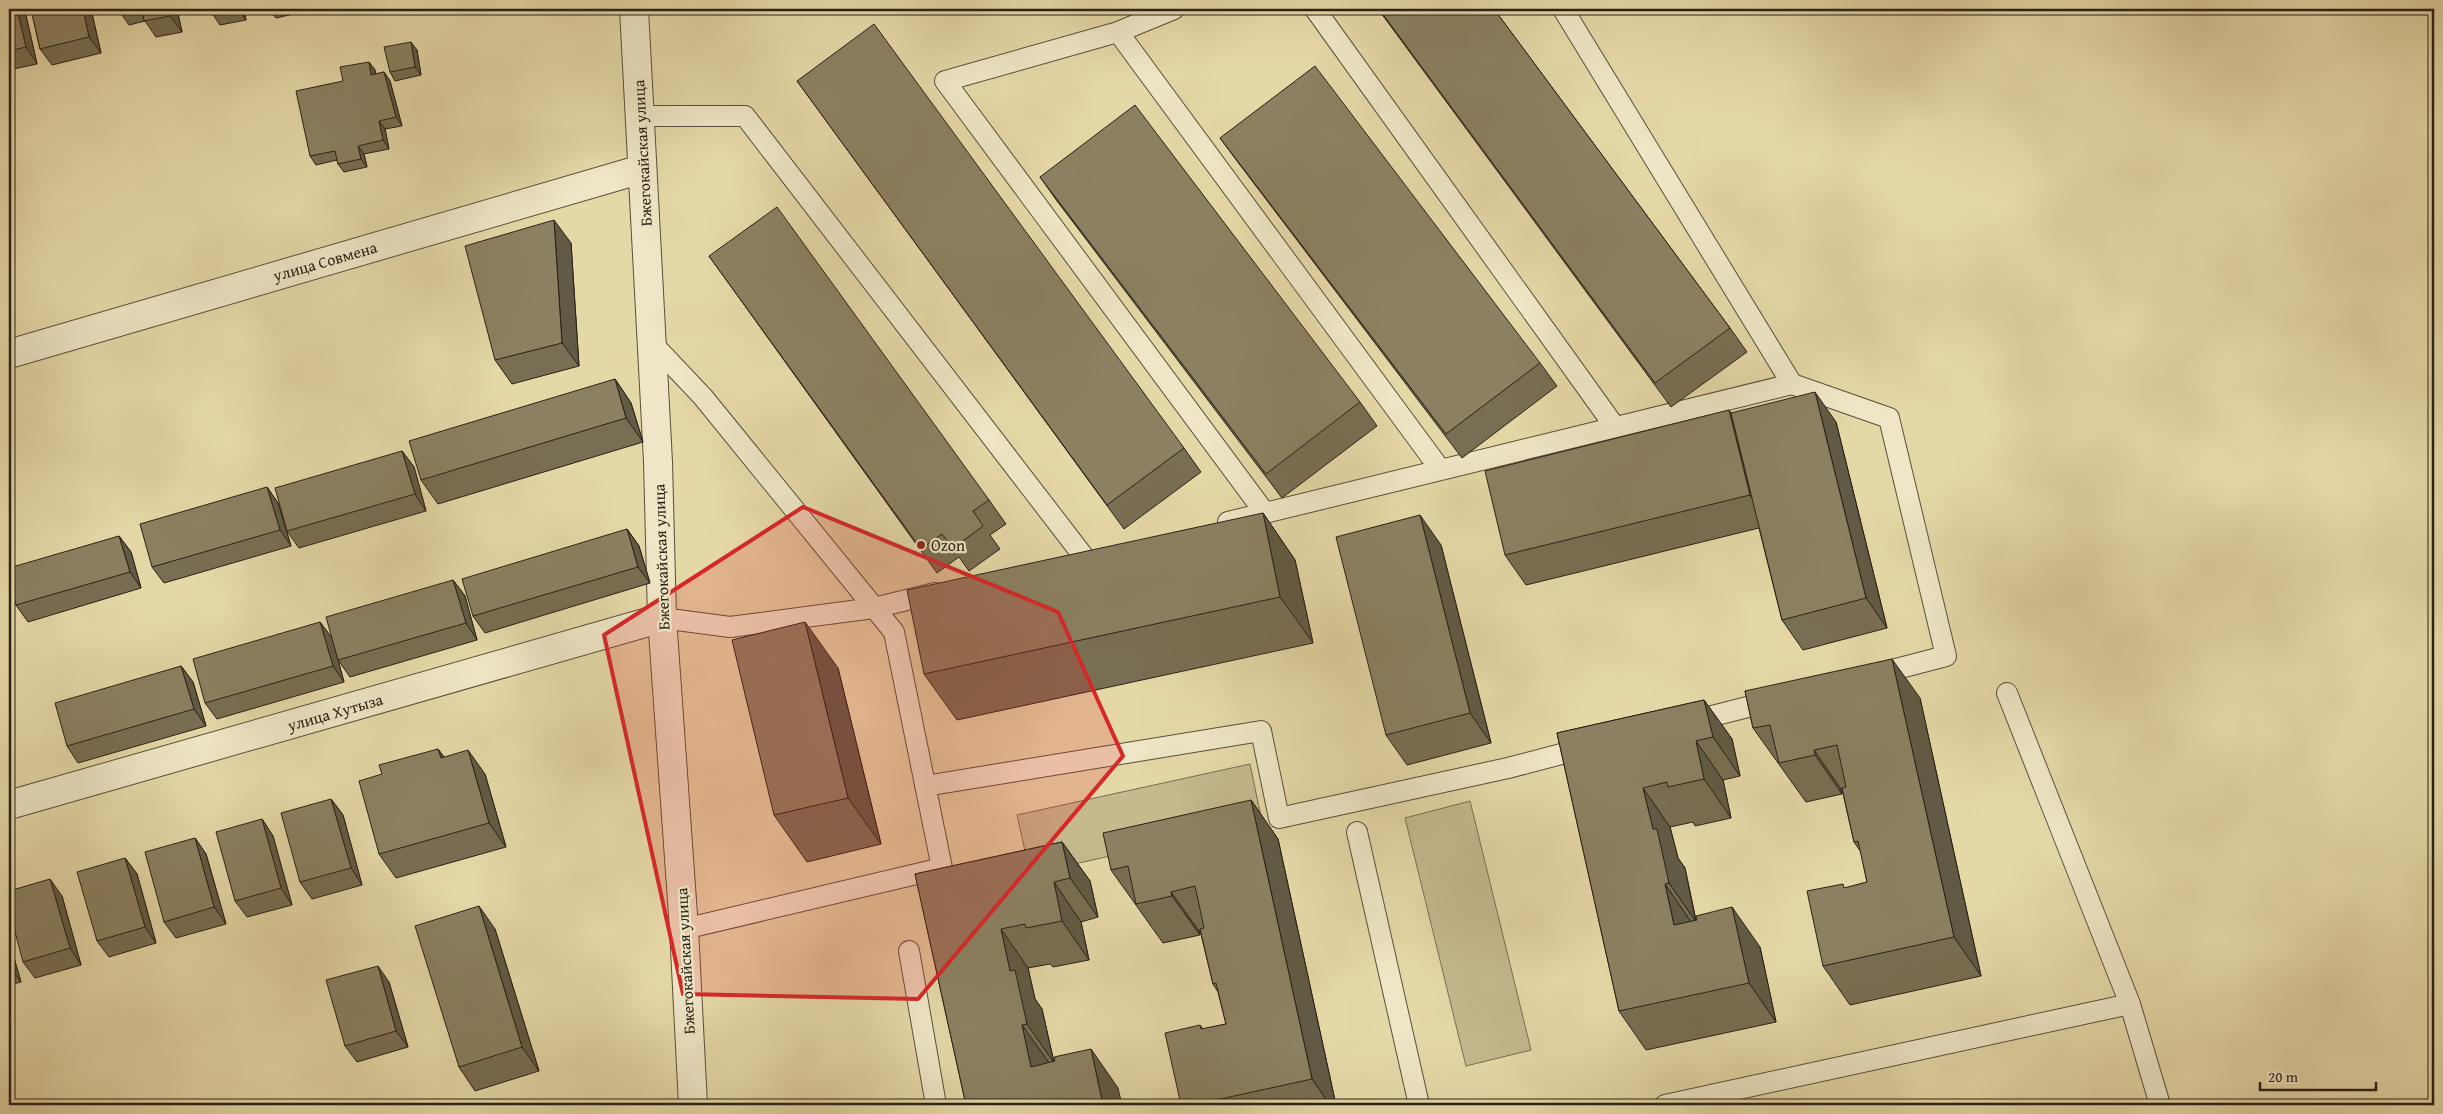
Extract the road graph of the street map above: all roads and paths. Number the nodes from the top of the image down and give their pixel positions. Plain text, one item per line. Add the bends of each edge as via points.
1 (634, 9) edge
2 (1174, 9) edge
3 (1315, 9) edge
4 (1563, 9) edge
5 (1118, 32) junction
6 (640, 116) junction
7 (642, 169) junction
8 (652, 343) junction
9 (9, 354) edge
10 (1792, 384) junction
11 (1615, 427) junction
12 (1440, 469) junction
13 (1265, 512) junction
14 (1208, 526) edge
15 (1084, 557) edge
16 (950, 589) edge
17 (874, 608) junction
18 (662, 618) junction
19 (1851, 680) edge
20 (2007, 693) dead end
21 (1794, 695) edge
22 (1670, 726) edge
23 (1603, 744) edge
24 (925, 786) junction
25 (9, 805) edge
26 (1357, 832) dead end
27 (684, 929) junction
28 (909, 951) dead end
29 (2130, 1004) junction
30 (694, 1105) edge
31 (936, 1105) edge
32 (1420, 1105) edge
33 (1664, 1105) edge
34 (2160, 1105) edge

1 - 6 street, Бжегокайская улица
2 - 5 lane
3 - 11 lane
4 - 10 lane
5 - 12 lane
5 - 13 lane via 945,81
6 - 7 street, Бжегокайская улица
6 - 15 lane via 745,116
7 - 8 street, Бжегокайская улица
7 - 9 street, улица Совмена
8 - 17 lane via 703,397
8 - 18 street, Бжегокайская улица
10 - 11 lane
10 - 19 lane via 1889,418 1946,656
11 - 12 lane
12 - 13 lane
13 - 14 lane
16 - 17 lane
17 - 18 lane via 730,626
17 - 24 lane via 894,632
18 - 25 street, улица Хутыза
18 - 27 street, Бжегокайская улица
20 - 29 lane
21 - 22 lane
23 - 24 lane via 1279,818 1261,731
24 - 27 lane via 942,868
26 - 32 lane
27 - 30 street, Бжегокайская улица
28 - 31 lane
29 - 33 lane
29 - 34 lane

